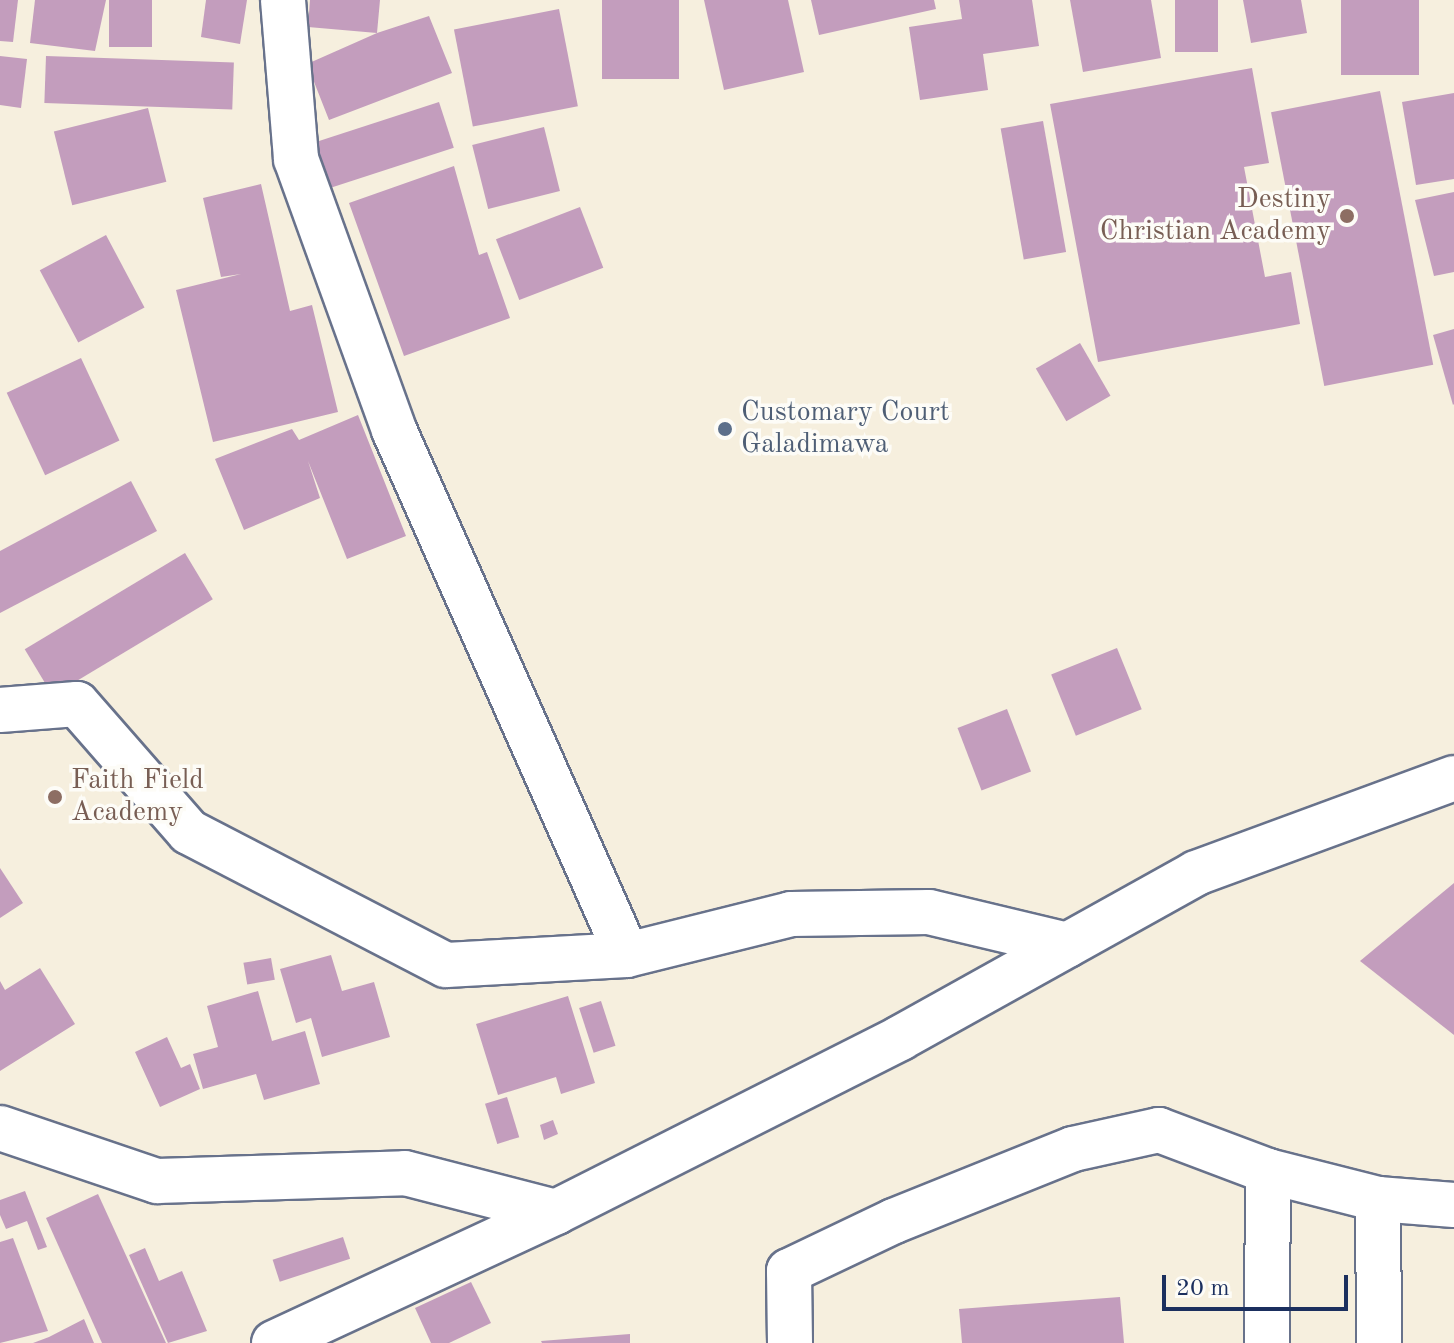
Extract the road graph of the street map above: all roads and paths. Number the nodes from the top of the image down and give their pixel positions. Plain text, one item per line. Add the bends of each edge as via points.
1 (283, 0) edge
2 (0, 710) edge
3 (1454, 778) edge
4 (1067, 945) junction
5 (627, 955) junction
6 (0, 1128) edge
7 (1268, 1171) junction
8 (1378, 1199) junction
9 (1454, 1205) edge
10 (556, 1212) junction
11 (274, 1343) edge
12 (790, 1343) edge
13 (1267, 1343) edge
14 (1379, 1343) edge

1 - 5 street via 296,159 312,204 394,430
2 - 5 street via 77,704 189,832 446,965
3 - 4 street via 1196,873
4 - 5 street via 929,912 807,914
4 - 10 street via 900,1038
6 - 10 street via 157,1181 405,1173
7 - 8 street
7 - 12 street via 1159,1130 1073,1149 894,1221 789,1271
7 - 13 street
8 - 9 street
8 - 14 street
10 - 11 street

